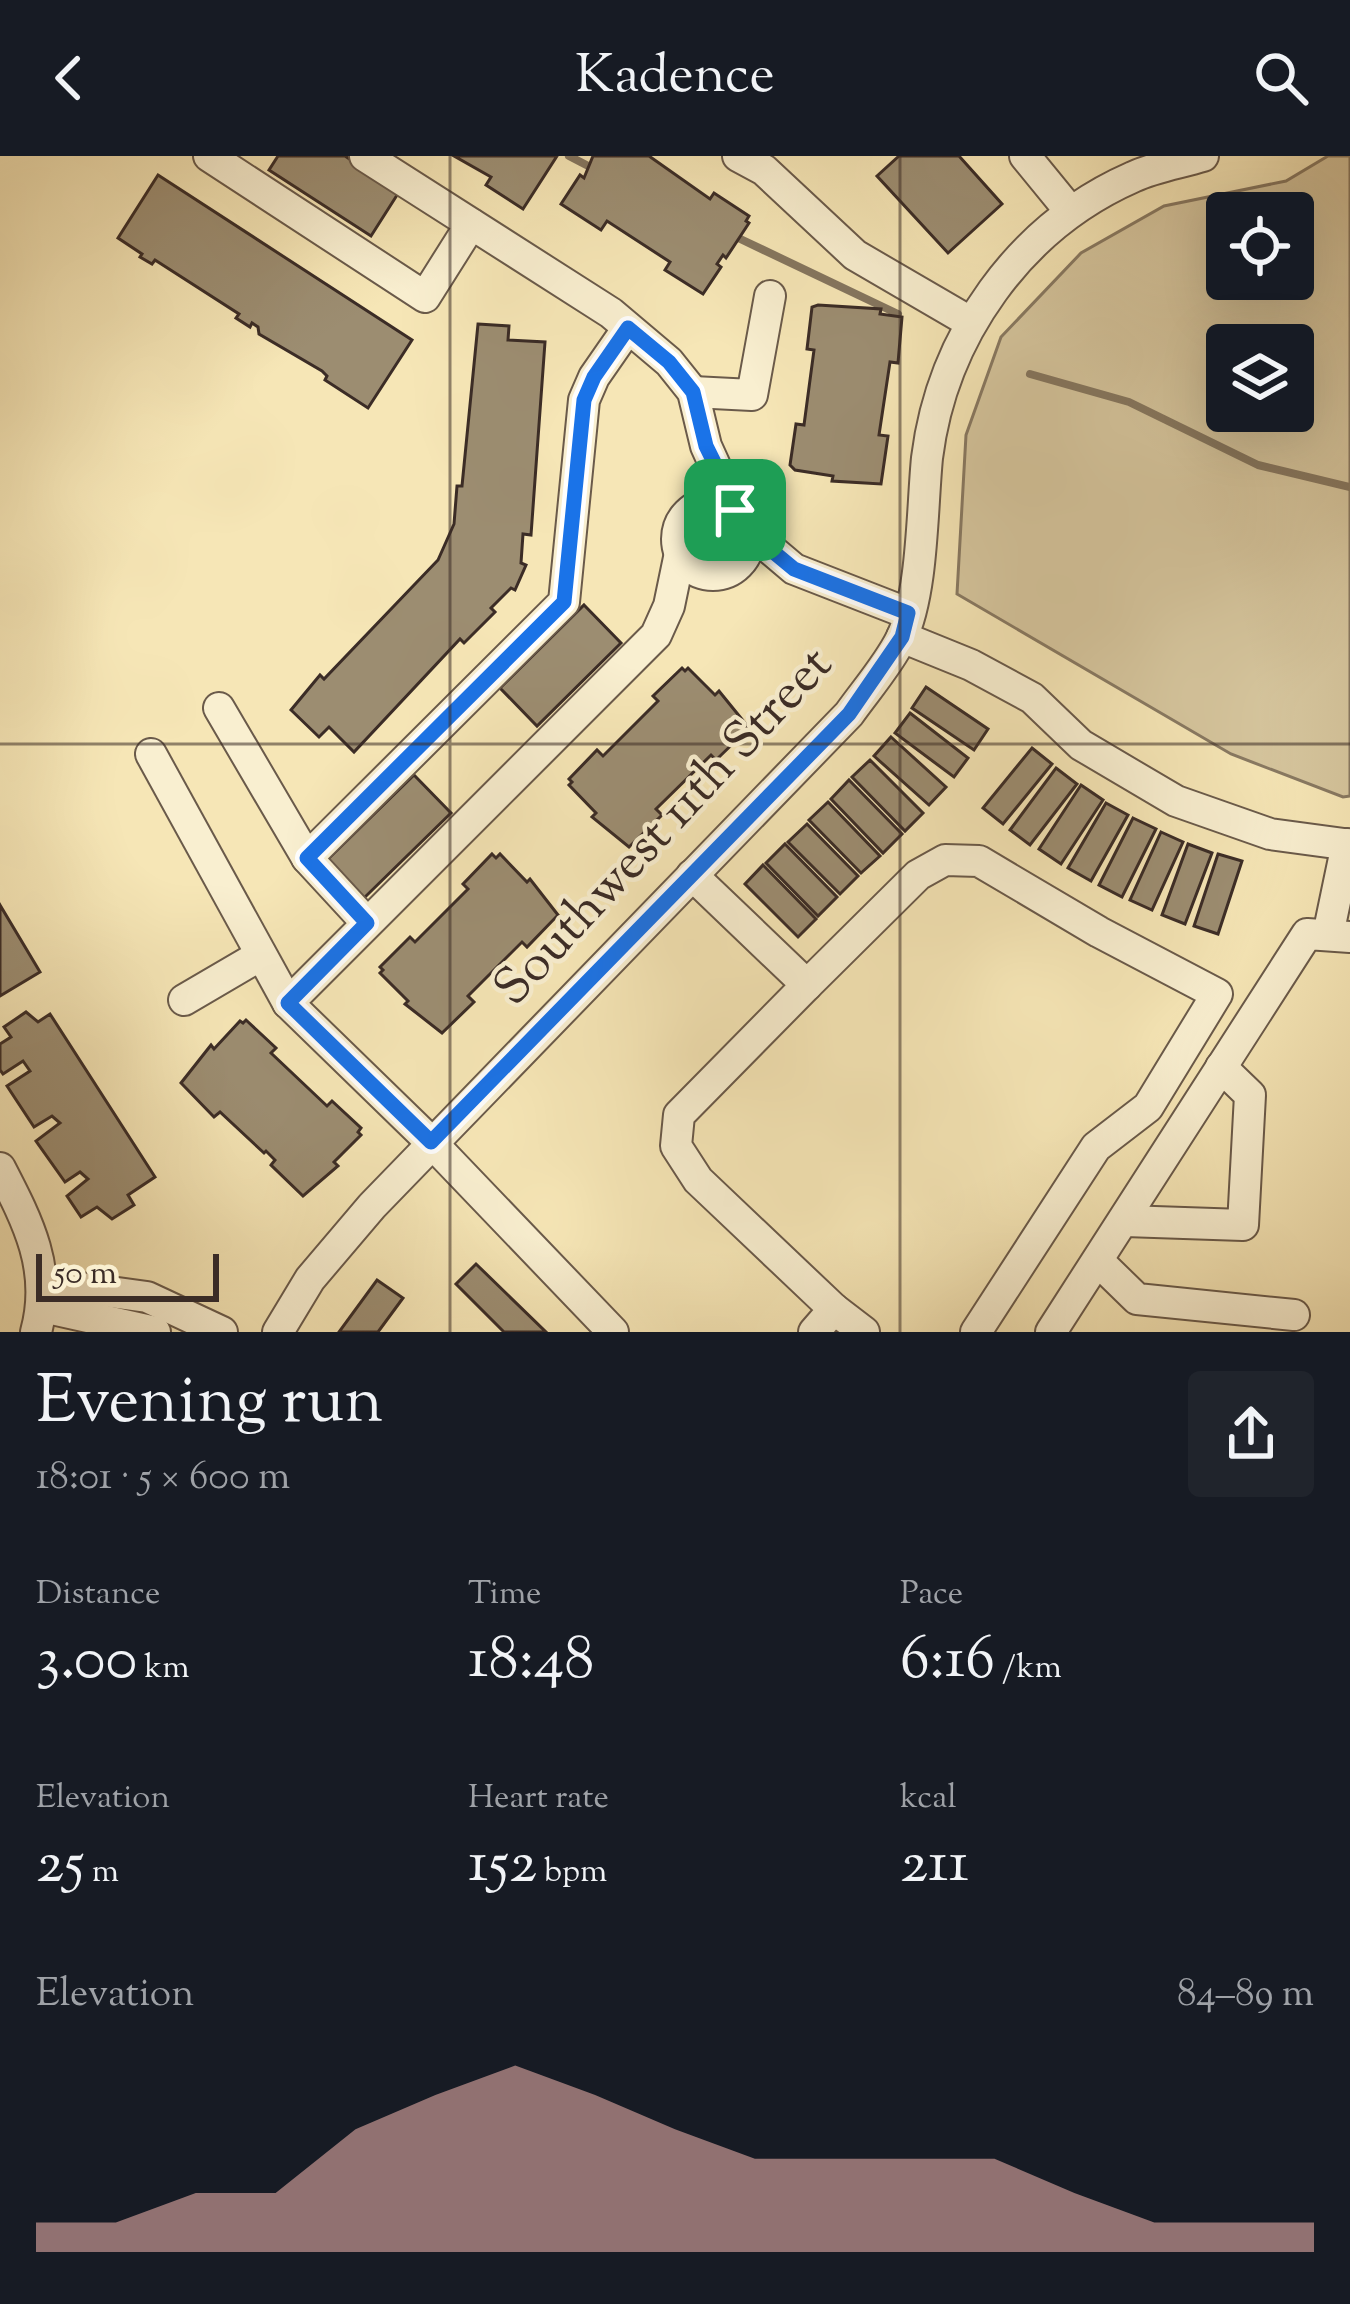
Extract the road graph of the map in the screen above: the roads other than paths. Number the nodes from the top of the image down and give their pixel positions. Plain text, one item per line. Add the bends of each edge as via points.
1 (209, 156) edge
2 (365, 156) edge
3 (738, 156) edge
4 (1025, 156) edge
5 (1203, 156) edge
6 (1070, 212) junction
7 (471, 224) junction
8 (770, 296) dead end
9 (970, 322) junction
10 (628, 328) junction
11 (693, 392) junction
12 (706, 446) junction
13 (690, 512) junction
14 (742, 520) junction
15 (680, 553) junction
16 (794, 569) junction
17 (722, 573) junction
18 (669, 606) junction
19 (905, 625) junction
20 (219, 708) dead end
21 (151, 754) dead end
22 (1349, 844) edge
23 (307, 858) junction
24 (692, 875) junction
25 (367, 923) junction
26 (1339, 936) edge
27 (261, 955) junction
28 (807, 985) junction
29 (184, 1000) dead end
30 (288, 1003) junction
31 (1221, 1067) junction
32 (431, 1142) junction
33 (0, 1168) edge
34 (1125, 1221) junction
35 (1098, 1261) junction
36 (41, 1307) edge
37 (1294, 1315) dead end
38 (824, 1320) edge
39 (154, 1332) edge
40 (222, 1332) edge
41 (278, 1332) edge
42 (613, 1332) edge
43 (864, 1332) edge
44 (976, 1332) edge
45 (1051, 1332) edge

1 - 7 street via 425,297
2 - 7 street
3 - 9 street via 856,255
4 - 6 street
5 - 6 street, Southwest 11th Street via 1134,176
6 - 9 street, Southwest 11th Street via 1025,250
7 - 10 street
8 - 11 street via 752,394
9 - 19 street, Southwest 11th Street via 944,376
10 - 11 street
10 - 23 street via 584,400 564,602
11 - 12 street
12 - 13 street
12 - 14 street
13 - 14 street via 712,503
13 - 15 street via 678,531
14 - 16 street
14 - 17 street via 746,555
15 - 17 street via 695,570
15 - 18 street
16 - 17 street
16 - 19 street
17 - 18 street
18 - 25 street via 656,635
19 - 22 street via 1032,698 1082,746 1176,801 1270,834
19 - 24 street, Southwest 11th Street via 849,714
20 - 23 street
21 - 27 street
22 - 26 street
23 - 25 street
24 - 28 street
24 - 32 street, Southwest 11th Street
25 - 30 street
26 - 31 street via 1307,934
27 - 29 street
27 - 30 street
28 - 38 street via 679,1114 676,1146
28 - 44 street via 918,875 945,860 979,861 1217,994 1148,1107 1096,1147
30 - 32 street
31 - 34 street
31 - 34 street via 1250,1095 1243,1225
32 - 41 street, Southwest 11th Street via 310,1280
32 - 42 street
33 - 36 street via 32,1230
34 - 35 street
35 - 37 street via 1137,1299
35 - 45 street
36 - 39 street
36 - 40 street via 147,1298
38 - 43 street

